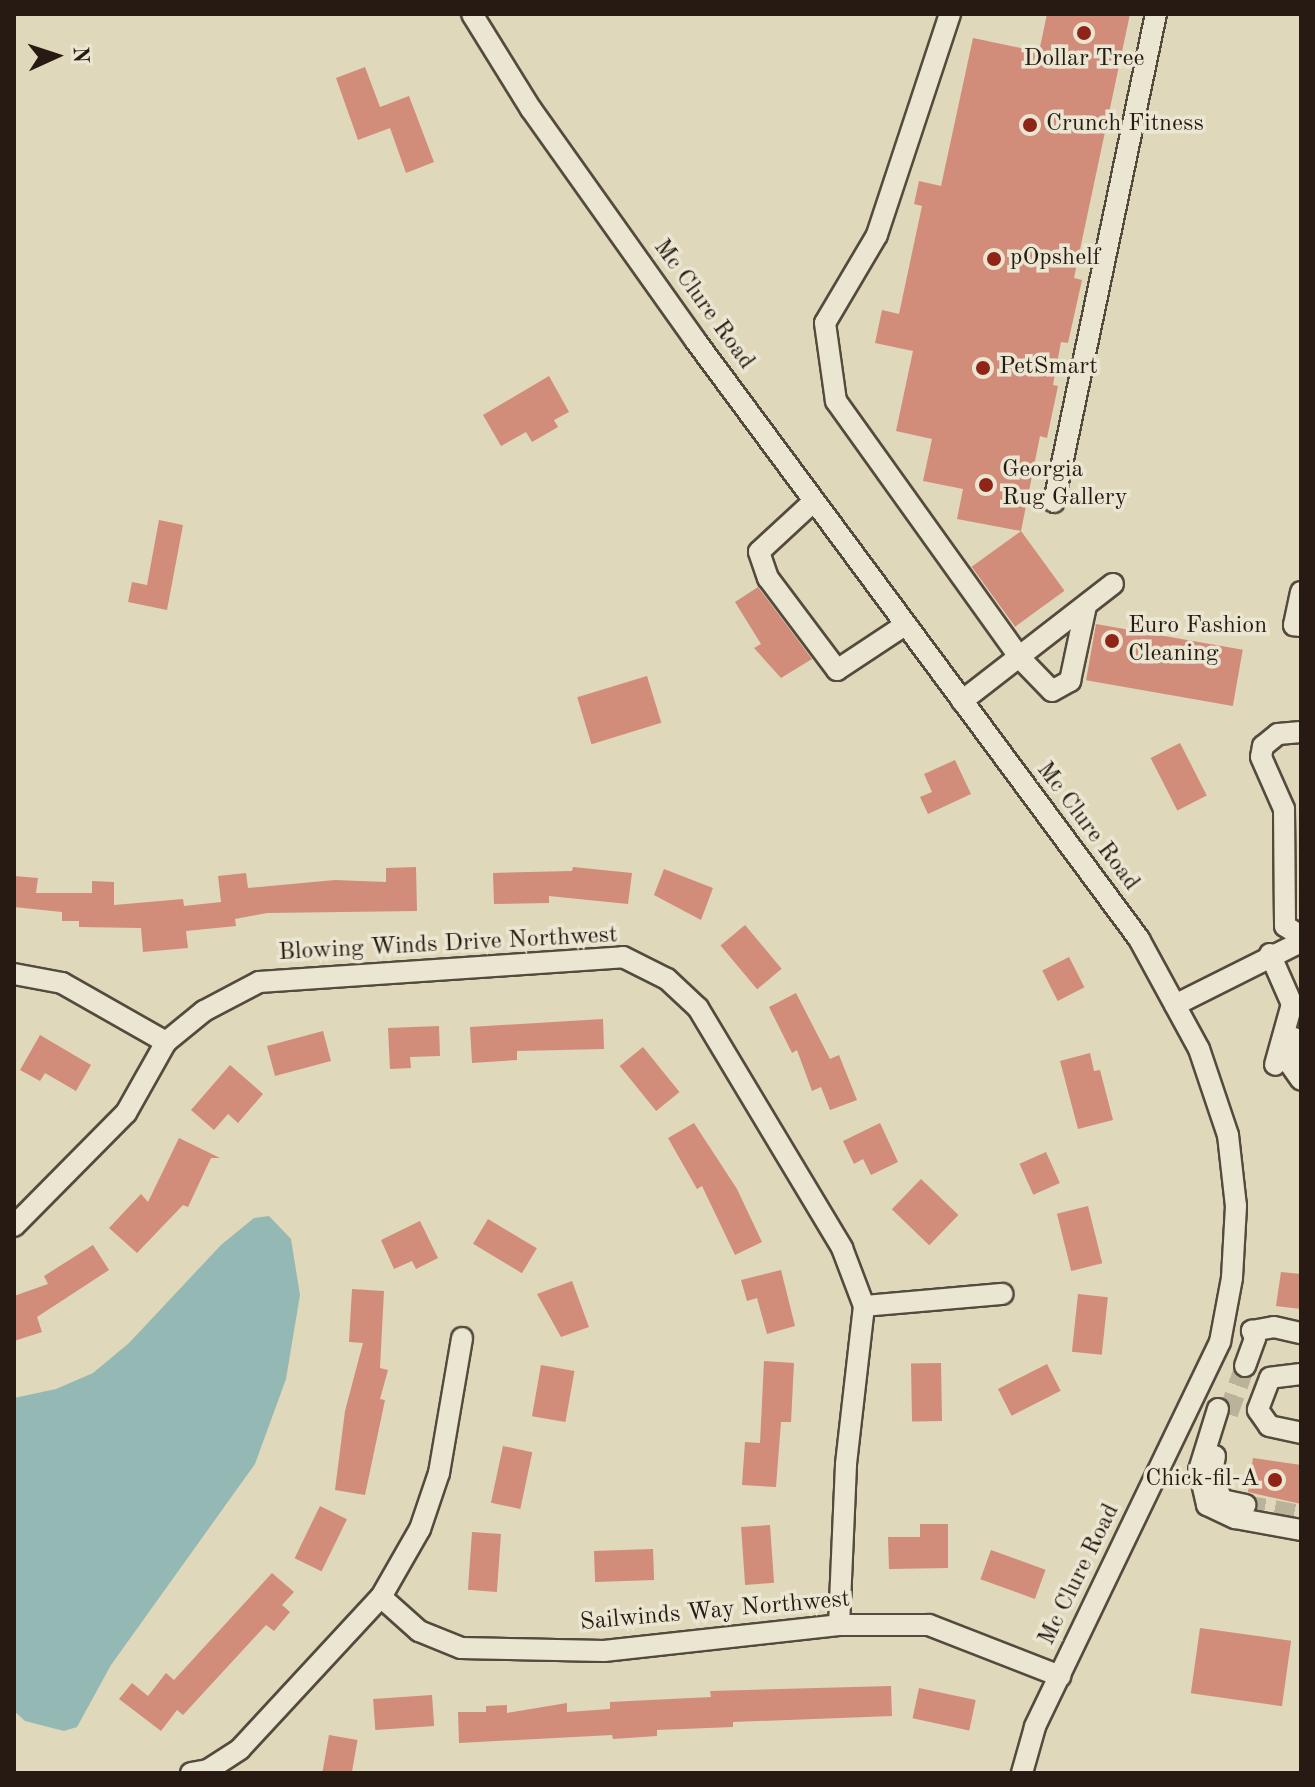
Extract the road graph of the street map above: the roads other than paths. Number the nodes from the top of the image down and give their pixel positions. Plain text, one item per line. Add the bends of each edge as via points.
1 (472, 14) edge
2 (950, 14) edge
3 (1156, 14) edge
4 (814, 501) junction
5 (1054, 502) dead end
6 (1113, 584) dead end
7 (1301, 592) edge
8 (1086, 606) junction
9 (905, 625) junction
10 (1301, 626) edge
11 (1019, 657) junction
12 (962, 701) junction
13 (1301, 732) edge
14 (1301, 899) edge
15 (1293, 931) edge
16 (1301, 942) edge
17 (1270, 954) junction
18 (14, 974) edge
19 (1175, 1005) junction
20 (1301, 1016) edge
21 (166, 1042) junction
22 (1275, 1065) dead end
23 (1301, 1080) edge
24 (14, 1226) edge
25 (1002, 1294) dead end
26 (864, 1306) junction
27 (1301, 1333) edge
28 (462, 1338) dead end
29 (1239, 1364) tunnel mouth
30 (1301, 1374) edge
31 (1301, 1433) edge
32 (1245, 1505) tunnel mouth
33 (1301, 1530) edge
34 (381, 1597) junction
35 (839, 1625) junction
36 (1060, 1676) junction
37 (191, 1773) edge
38 (1022, 1773) edge

1 - 4 street, Mc Clure Road via 531,109
2 - 11 street via 877,235 825,323 836,401
3 - 5 street
4 - 9 street, Mc Clure Road
4 - 9 street via 759,552 768,578 837,670
6 - 8 street
7 - 10 street via 1294,625
8 - 11 street
8 - 11 street via 1070,681 1052,691
9 - 12 street, Mc Clure Road
11 - 12 street
12 - 19 street, Mc Clure Road via 1139,939
13 - 15 street via 1278,734 1263,746 1264,772 1284,809
14 - 15 street
16 - 17 street
17 - 19 street
17 - 22 street via 1292,1004
18 - 21 street via 62,983
19 - 36 street, Mc Clure Road via 1199,1049 1228,1135 1236,1206 1232,1278 1220,1342
20 - 23 street via 1290,1064
21 - 24 street, Blowing Winds Drive Northwest via 126,1113
21 - 26 street, Blowing Winds Drive Northwest via 204,1011 259,982 623,957 667,979 698,1008 842,1248
25 - 26 street
26 - 35 street, Blowing Winds Drive Northwest via 846,1465
27 - 29 street via 1274,1327 1252,1331 1255,1338
28 - 34 street via 439,1473 420,1529
30 - 31 street via 1270,1378 1258,1410 1269,1426
32 - 33 street via 1222,1500 1211,1476 1223,1411 1199,1470 1207,1505 1235,1518
34 - 35 street, Sailwinds Way Northwest via 419,1631 461,1648 604,1651
34 - 37 street via 240,1749 208,1770
35 - 36 street, Sailwinds Way Northwest via 929,1625
36 - 38 street, Mc Clure Road via 1035,1727

